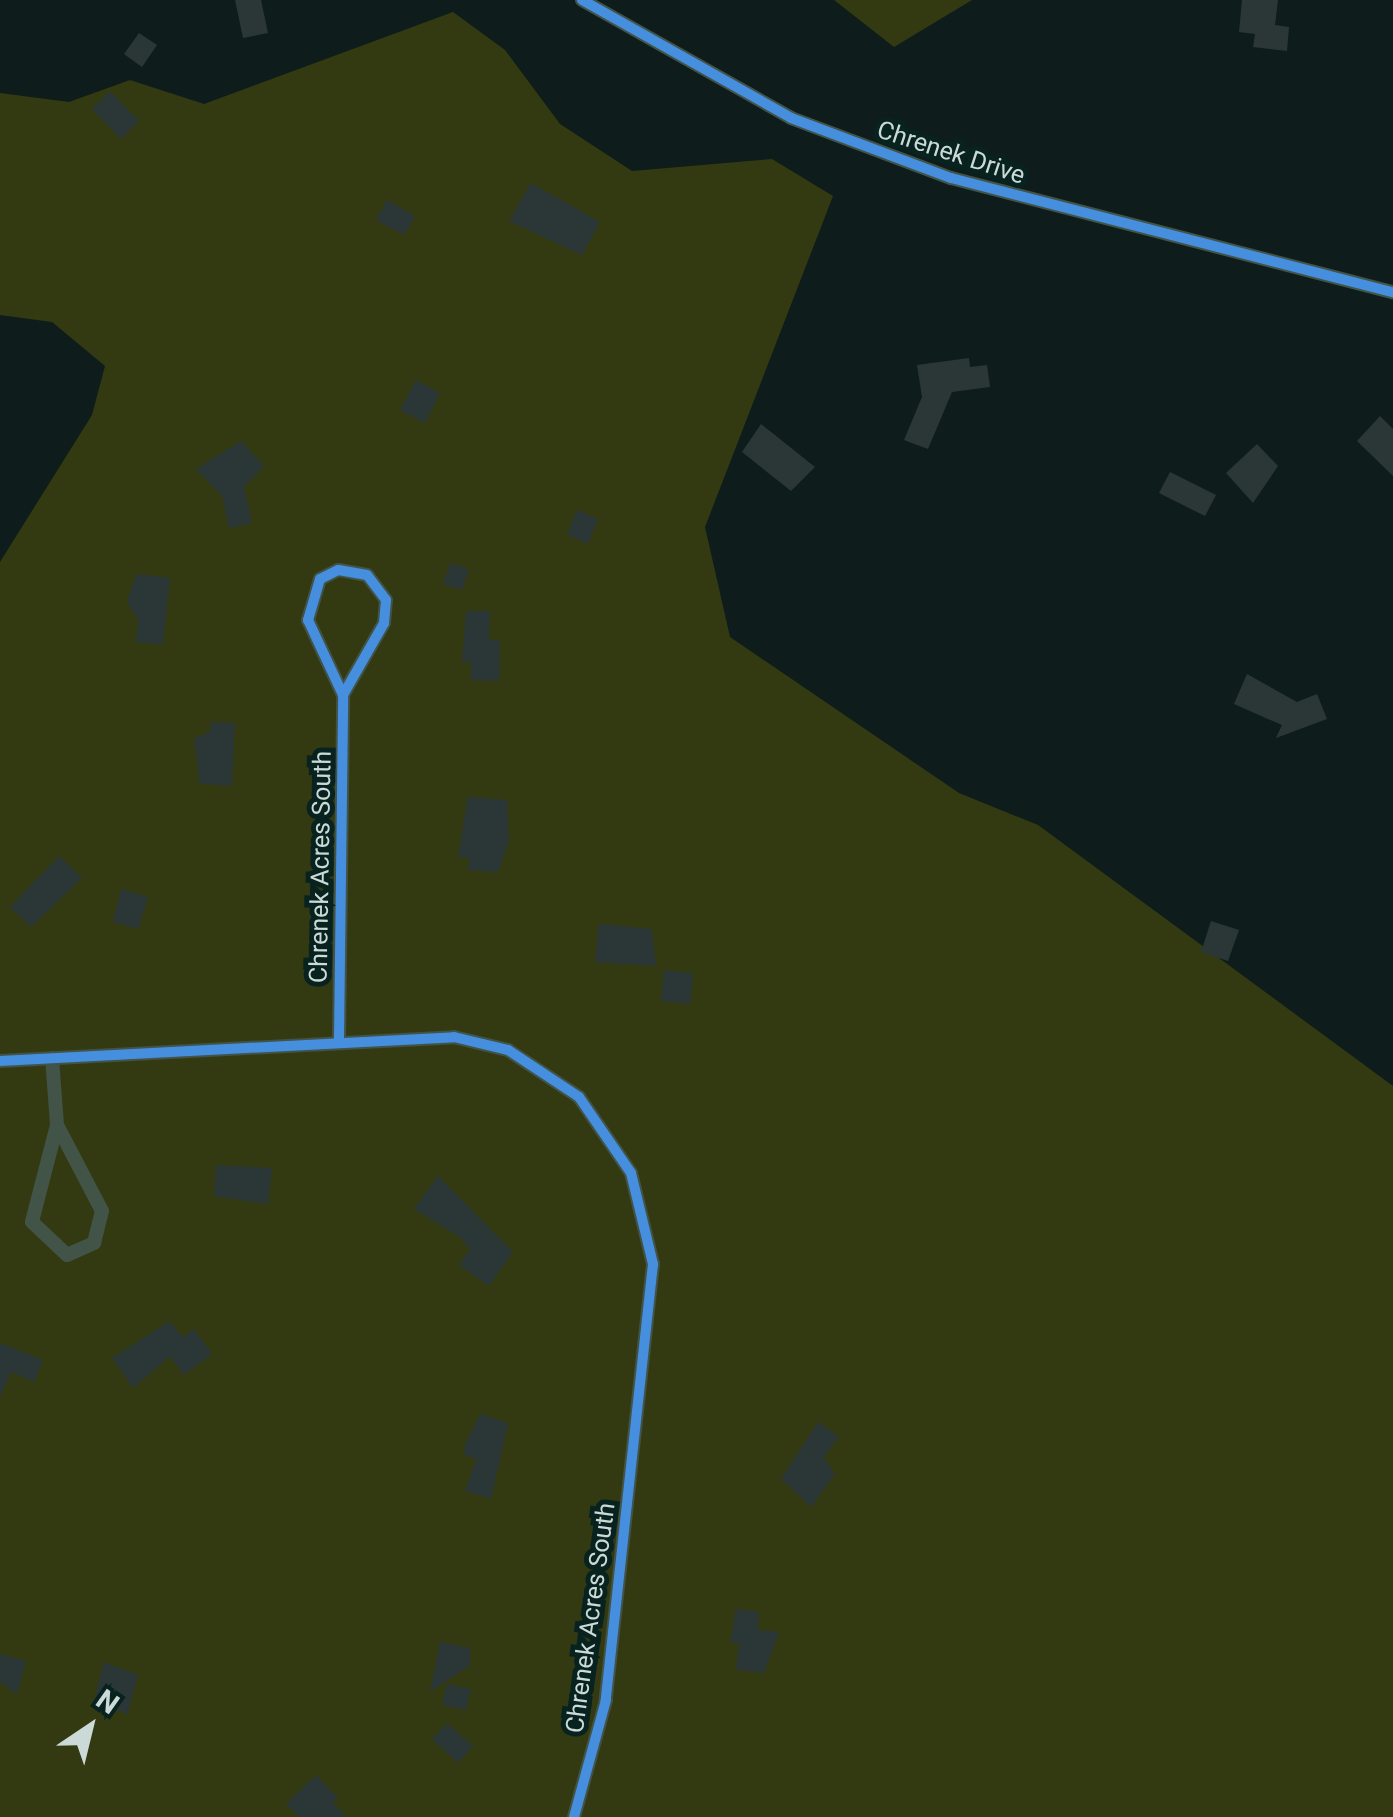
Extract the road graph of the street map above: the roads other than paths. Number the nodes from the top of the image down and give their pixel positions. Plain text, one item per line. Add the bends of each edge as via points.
1 (582, 0) edge
2 (1393, 292) edge
3 (343, 695) junction
4 (339, 1039) junction
5 (52, 1058) junction
6 (0, 1062) edge
7 (57, 1125) junction
8 (574, 1817) edge

1 - 2 street, Chrenek Drive via 791,118 951,178
3 - 3 street, Chrenek Acres South via 384,623 386,600 367,575 338,570 320,579 308,620
3 - 4 street, Chrenek Acres South
4 - 5 street, Chrenek Acres South
4 - 8 street, Chrenek Acres South via 454,1037 508,1050 579,1097 631,1173 644,1212 652,1314 606,1700
5 - 6 street, Chrenek Acres South
5 - 7 street
7 - 7 street via 32,1222 67,1254 94,1243 102,1211

